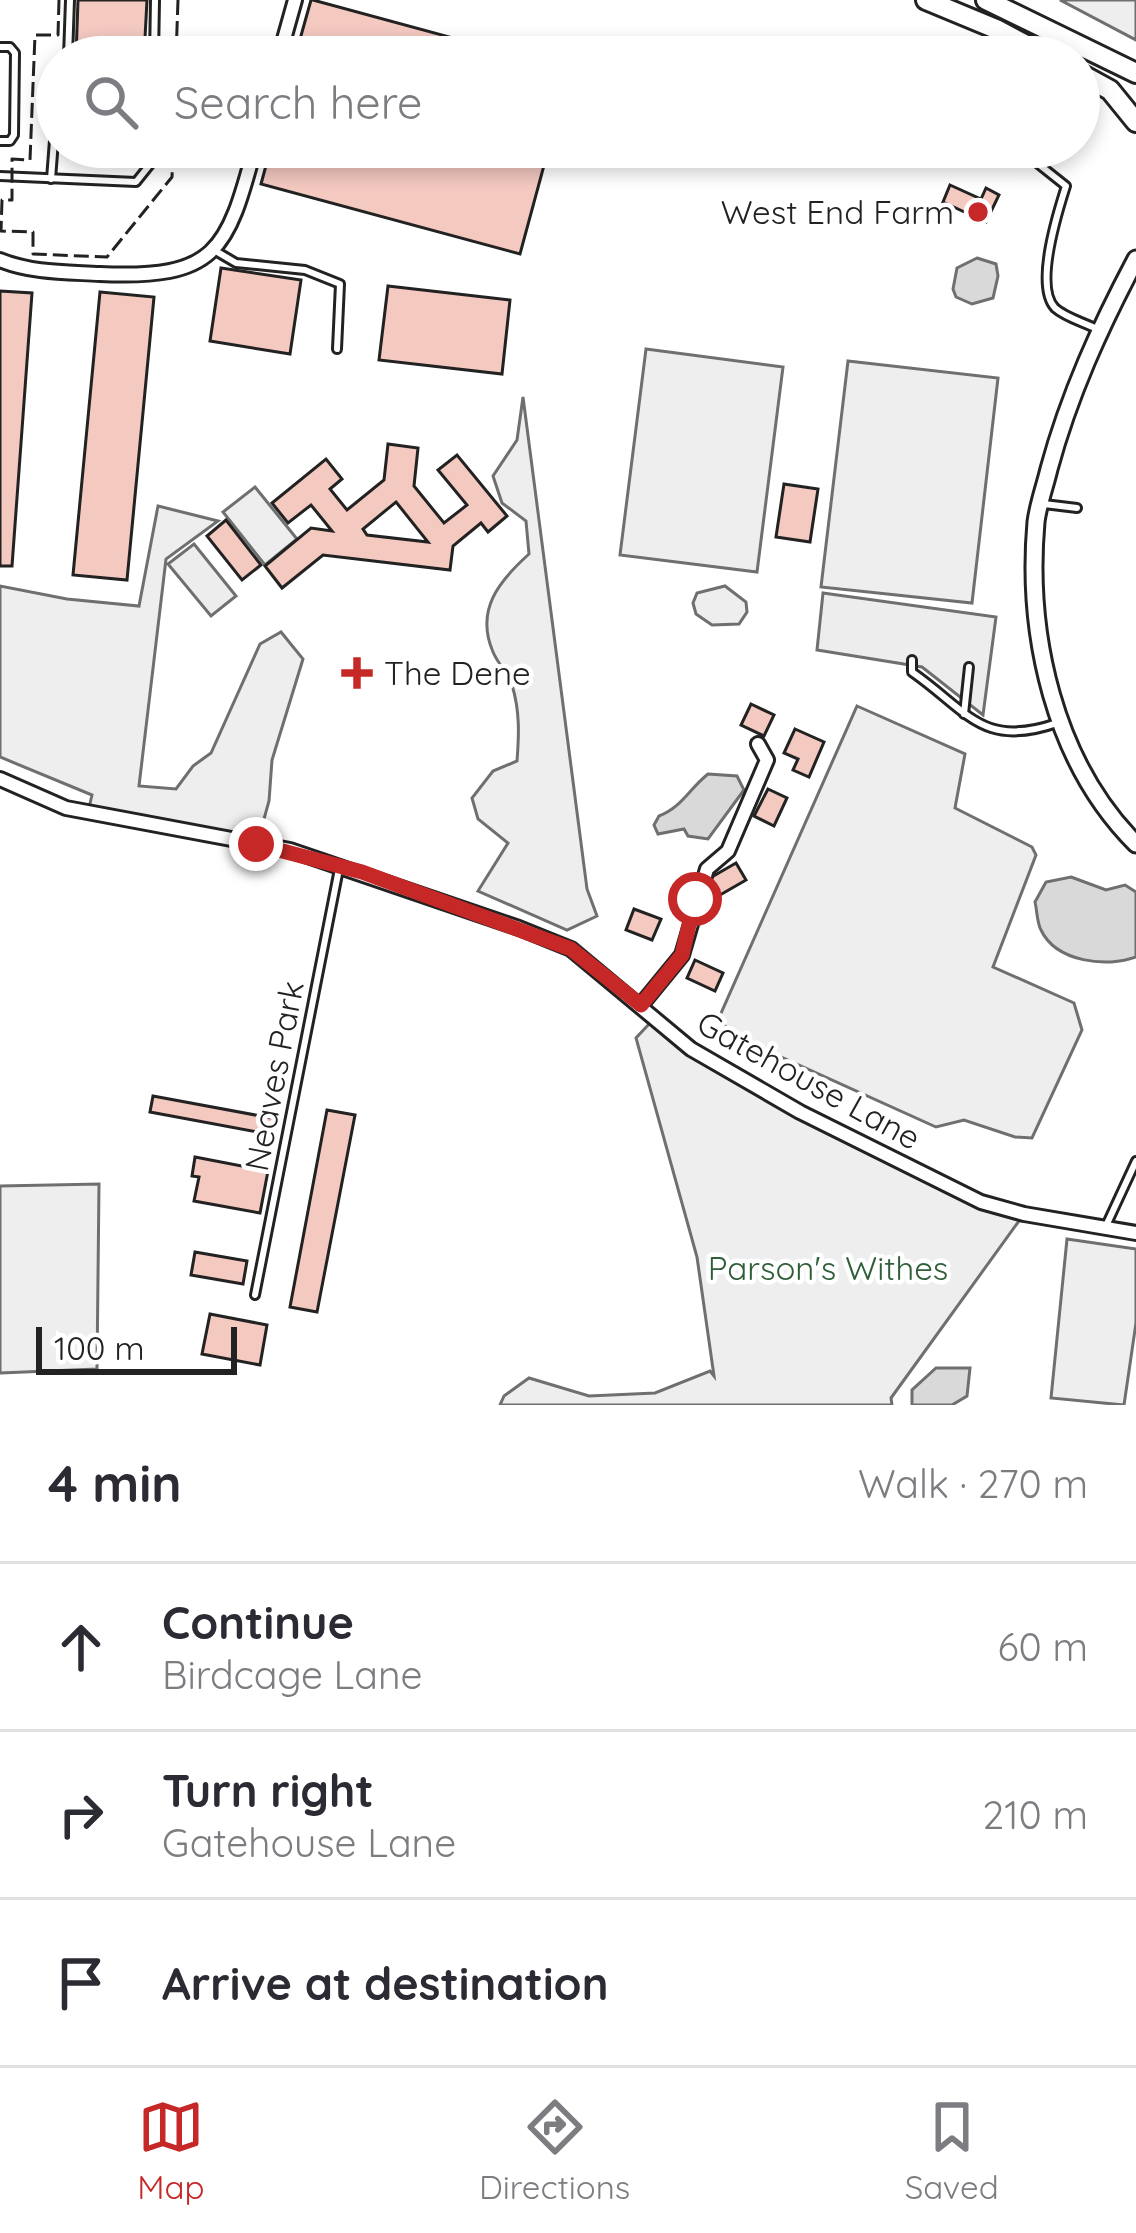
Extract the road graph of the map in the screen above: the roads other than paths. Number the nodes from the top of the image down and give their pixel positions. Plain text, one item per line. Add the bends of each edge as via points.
1 (70, 0) edge
2 (155, 0) edge
3 (295, 0) edge
4 (926, 0) edge
5 (986, 0) edge
6 (69, 36) edge
7 (154, 36) edge
8 (285, 36) edge
9 (1009, 36) edge
10 (1060, 36) edge
11 (0, 47) edge
12 (1100, 55) edge
13 (1136, 73) edge
14 (1100, 85) edge
15 (1136, 122) edge
16 (0, 141) edge
17 (52, 168) edge
18 (147, 168) edge
19 (249, 168) edge
20 (1043, 168) edge
21 (0, 176) edge
22 (51, 178) junction
23 (214, 250) junction
24 (1136, 259) edge
25 (0, 260) edge
26 (1099, 330) junction
27 (337, 349) dead end
28 (1040, 503) junction
29 (1077, 508) dead end
30 (912, 660) dead end
31 (969, 667) dead end
32 (964, 714) junction
33 (1060, 722) junction
34 (758, 744) dead end
35 (4, 780) edge
36 (0, 797) edge
37 (1136, 844) edge
38 (339, 865) junction
39 (641, 1005) junction
40 (1136, 1161) edge
41 (1106, 1228) junction
42 (1136, 1233) edge
43 (255, 1295) dead end

1 - 6 lane
2 - 7 lane
3 - 8 street
4 - 9 main road
5 - 10 main road
11 - 16 lane via 15,53 14,135
12 - 13 main road
14 - 15 main road
17 - 22 lane
18 - 22 lane via 136,182
19 - 23 street
20 - 26 lane via 1066,186 1052,228 1047,291 1054,307
21 - 22 lane
23 - 25 street via 176,272 150,276 26,269
23 - 27 lane via 236,263 304,270 340,284
24 - 26 street
26 - 28 street via 1062,419
28 - 29 lane
28 - 33 street via 1036,609
30 - 32 lane via 912,672
31 - 32 lane
32 - 33 lane via 998,733
33 - 37 street via 1093,789
34 - 39 street via 767,760 755,793 728,851 707,869 682,955
35 - 36 lane
35 - 38 street, Gatehouse Lane via 66,808
38 - 39 street, Gatehouse Lane via 571,949
38 - 43 lane, Neaves Park
39 - 41 street, Gatehouse Lane via 676,1038 764,1091 981,1202
40 - 41 lane
41 - 42 street, Gatehouse Lane

